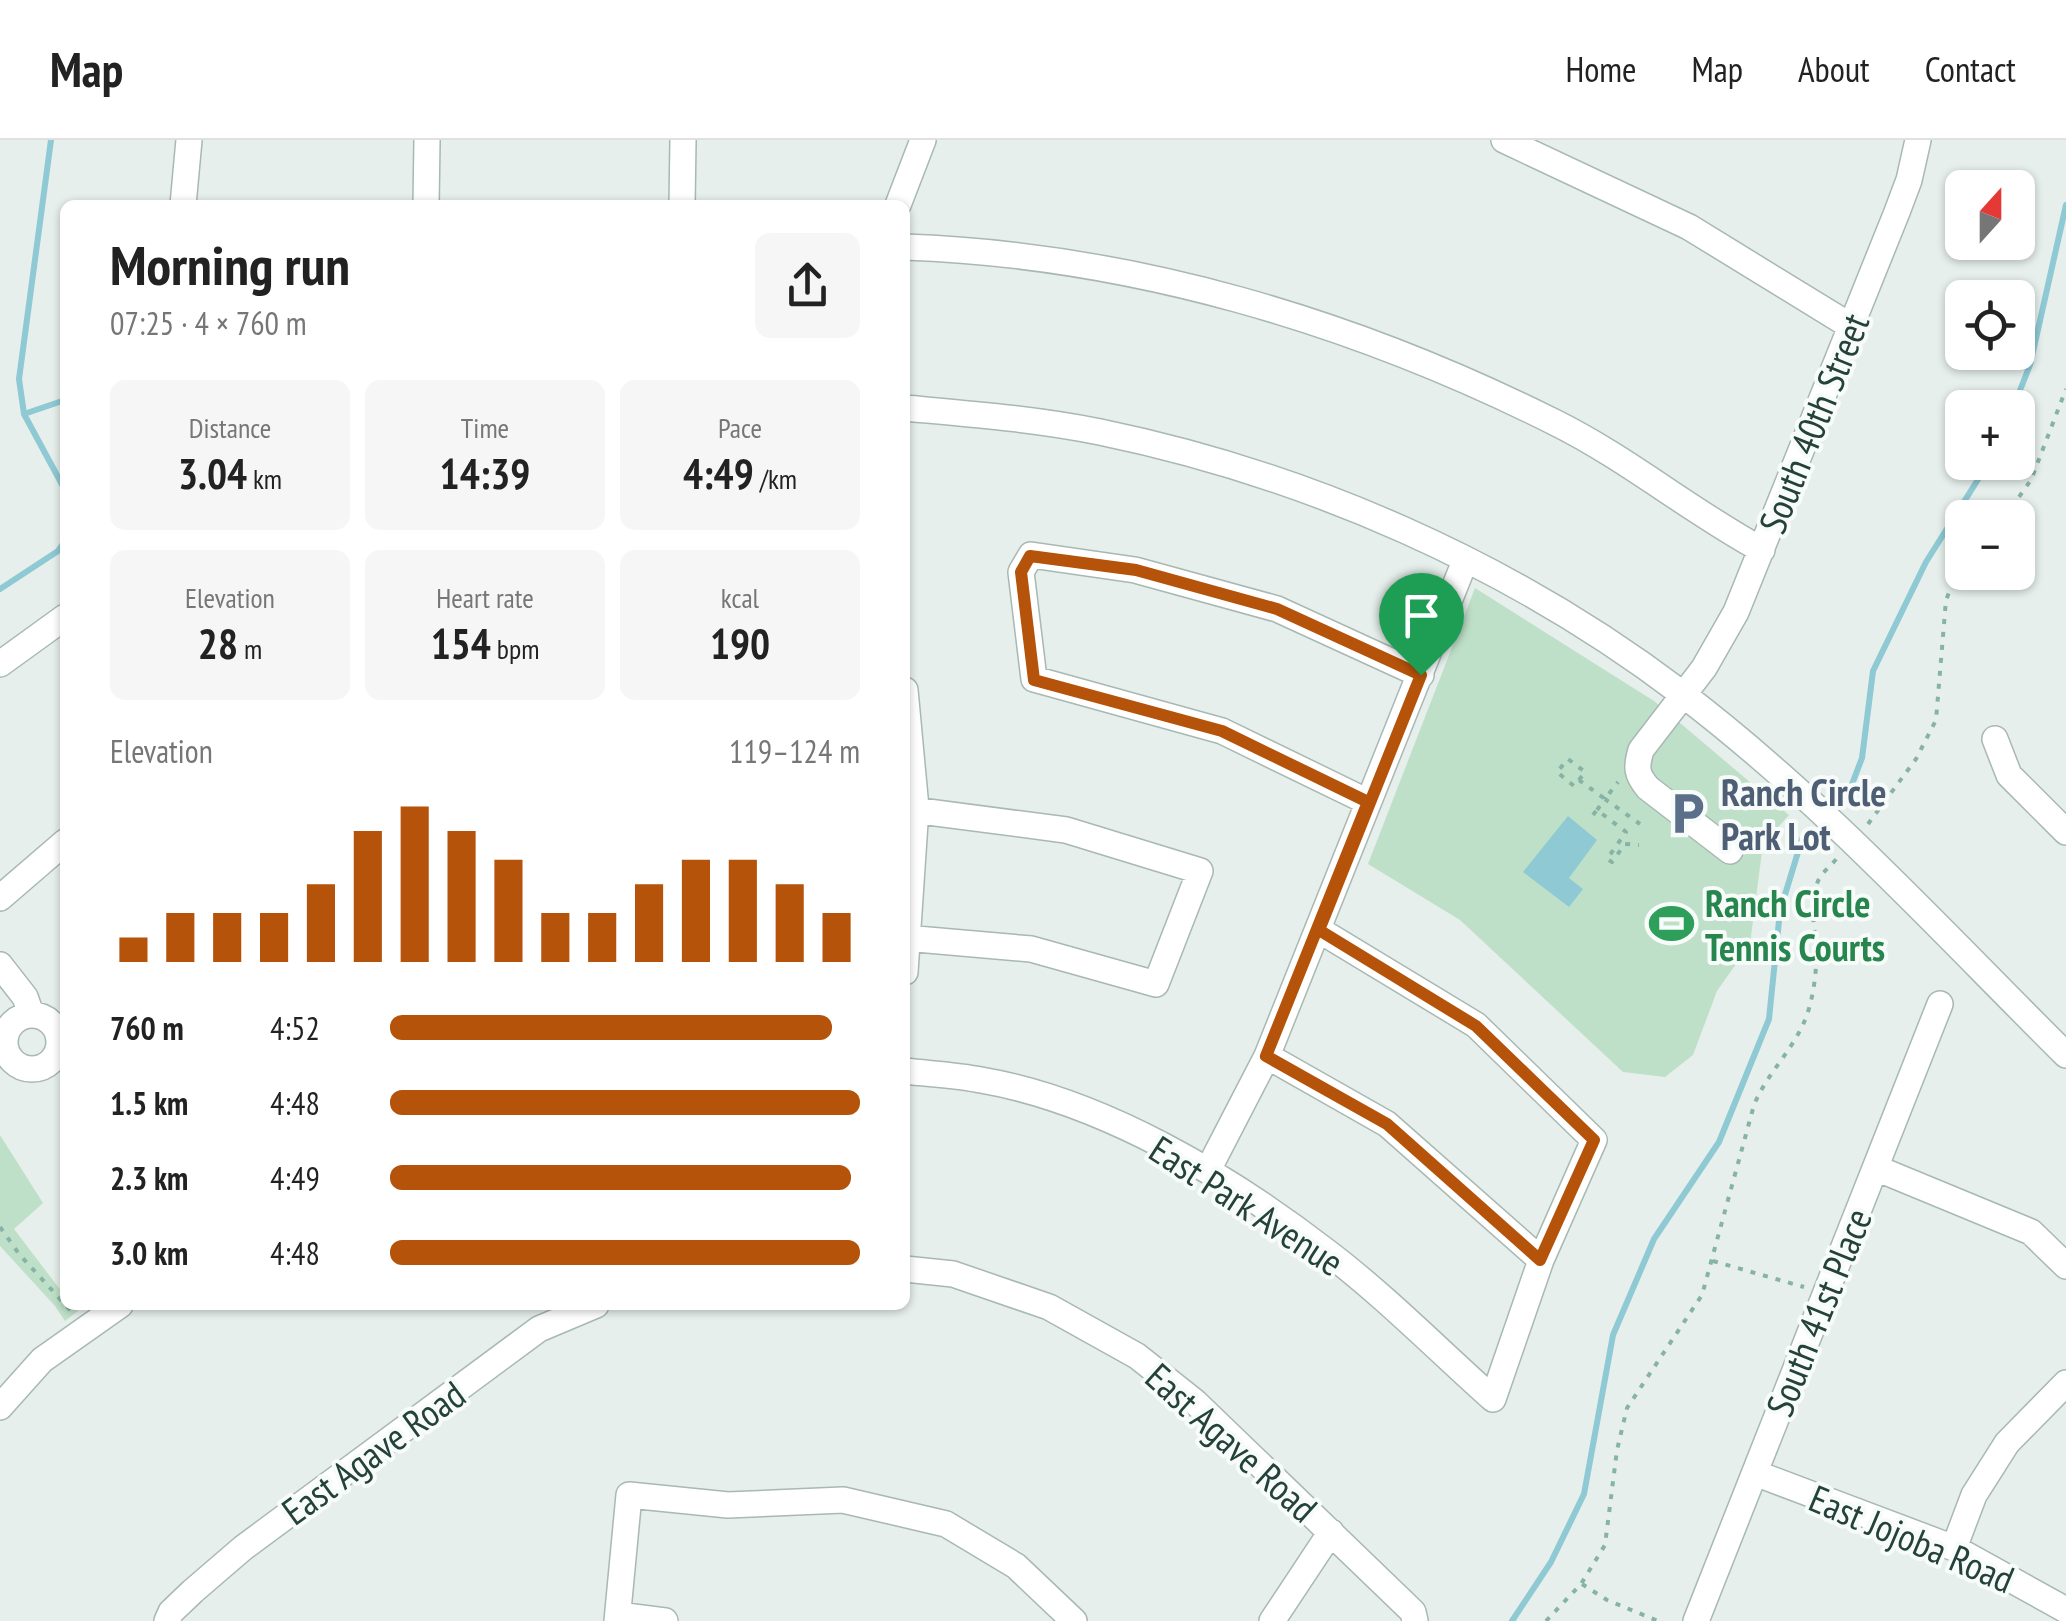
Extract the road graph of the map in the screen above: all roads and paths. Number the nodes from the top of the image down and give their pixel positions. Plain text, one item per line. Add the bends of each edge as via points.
1 (189, 140) edge
2 (427, 140) edge
3 (682, 140) edge
4 (923, 140) edge
5 (1504, 140) edge
6 (1918, 140) edge
7 (1535, 146) edge
8 (183, 200) edge
9 (426, 200) edge
10 (682, 200) edge
11 (900, 200) edge
12 (910, 246) edge
13 (1852, 327) junction
14 (2066, 389) edge
15 (910, 409) edge
16 (2017, 500) edge
17 (1762, 550) junction
18 (1465, 560) junction
19 (1950, 590) edge
20 (60, 620) edge
21 (0, 664) edge
22 (1421, 675) junction
23 (1684, 695) junction
24 (1995, 739) dead end
25 (1624, 774) dead end
26 (1580, 780) junction
27 (1605, 799) junction
28 (1368, 802) junction
29 (910, 808) edge
30 (1640, 824) dead end
31 (2066, 832) edge
32 (1850, 841) junction
33 (1640, 845) dead end
34 (60, 846) edge
35 (1730, 851) dead end
36 (0, 898) edge
37 (1319, 930) junction
38 (910, 938) edge
39 (0, 966) edge
40 (1940, 1004) dead end
41 (31, 1014) dead end
42 (2066, 1055) edge
43 (1266, 1056) junction
44 (910, 1072) edge
45 (1876, 1168) junction
46 (1208, 1170) junction
47 (0, 1227) edge
48 (1540, 1260) junction
49 (1713, 1261) junction
50 (2066, 1266) edge
51 (910, 1270) edge
52 (1826, 1294) junction
53 (60, 1300) edge
54 (113, 1310) edge
55 (584, 1310) edge
56 (2066, 1383) edge
57 (0, 1407) edge
58 (1754, 1473) junction
59 (1331, 1532) junction
60 (1954, 1548) junction
61 (1582, 1584) junction
62 (2066, 1610) edge
63 (618, 1618) edge
64 (167, 1621) edge
65 (665, 1621) edge
66 (1074, 1621) edge
67 (1272, 1621) edge
68 (1415, 1621) edge
69 (1546, 1621) edge
70 (1658, 1621) edge
71 (1696, 1621) edge

1 - 8 street
2 - 9 street
3 - 10 street
4 - 11 street
5 - 7 street
6 - 13 street, South 40th Street
7 - 13 street via 1689,228
12 - 17 street via 1128,273 1224,294 1380,346 1558,424
13 - 17 street, South 40th Street
14 - 16 path
15 - 18 street via 1052,424 1178,450 1289,484
17 - 23 street, South 40th Street via 1721,642
18 - 22 street
18 - 23 street via 1570,617
19 - 32 path via 1936,720 1893,794
20 - 21 street
22 - 28 street
22 - 28 street via 1277,609 1136,570 1030,556 1021,572 1034,680 1222,731
23 - 32 street
23 - 35 street, South 40th Street via 1642,750 1638,776
24 - 31 street via 2008,775
25 - 27 path
26 - 26 path via 1574,786 1557,772 1568,759 1585,772
26 - 27 path
27 - 30 path
27 - 33 path via 1595,813 1626,832 1622,843
28 - 37 street
29 - 38 street via 1066,830 1200,871 1156,984 1031,949
32 - 42 street
32 - 49 path via 1818,881 1808,1012 1754,1105
34 - 36 street
37 - 43 street
37 - 48 street via 1476,1026 1594,1140
39 - 41 street
40 - 45 street, South 41st Place
43 - 46 street
43 - 48 street via 1387,1124
44 - 46 street, East Park Avenue via 983,1080 1063,1103
45 - 50 street via 2031,1232
45 - 52 street, South 41st Place
46 - 48 street, East Park Avenue via 1328,1252 1493,1399
47 - 53 path
49 - 52 path
49 - 61 path via 1702,1294 1626,1408 1604,1545
51 - 59 street, East Agave Road via 952,1274 1049,1307 1137,1356
52 - 58 street, South 41st Place
54 - 57 street via 42,1360
55 - 64 street, East Agave Road via 539,1329 243,1548
56 - 60 street via 2007,1443 1974,1495
58 - 60 street, East Jojoba Road
58 - 71 street, South 41st Place
59 - 67 street
59 - 68 street, East Agave Road
60 - 62 street, East Jojoba Road
61 - 69 path
61 - 70 path
63 - 65 street
63 - 66 street via 629,1495 728,1505 843,1500 946,1524 1016,1566

